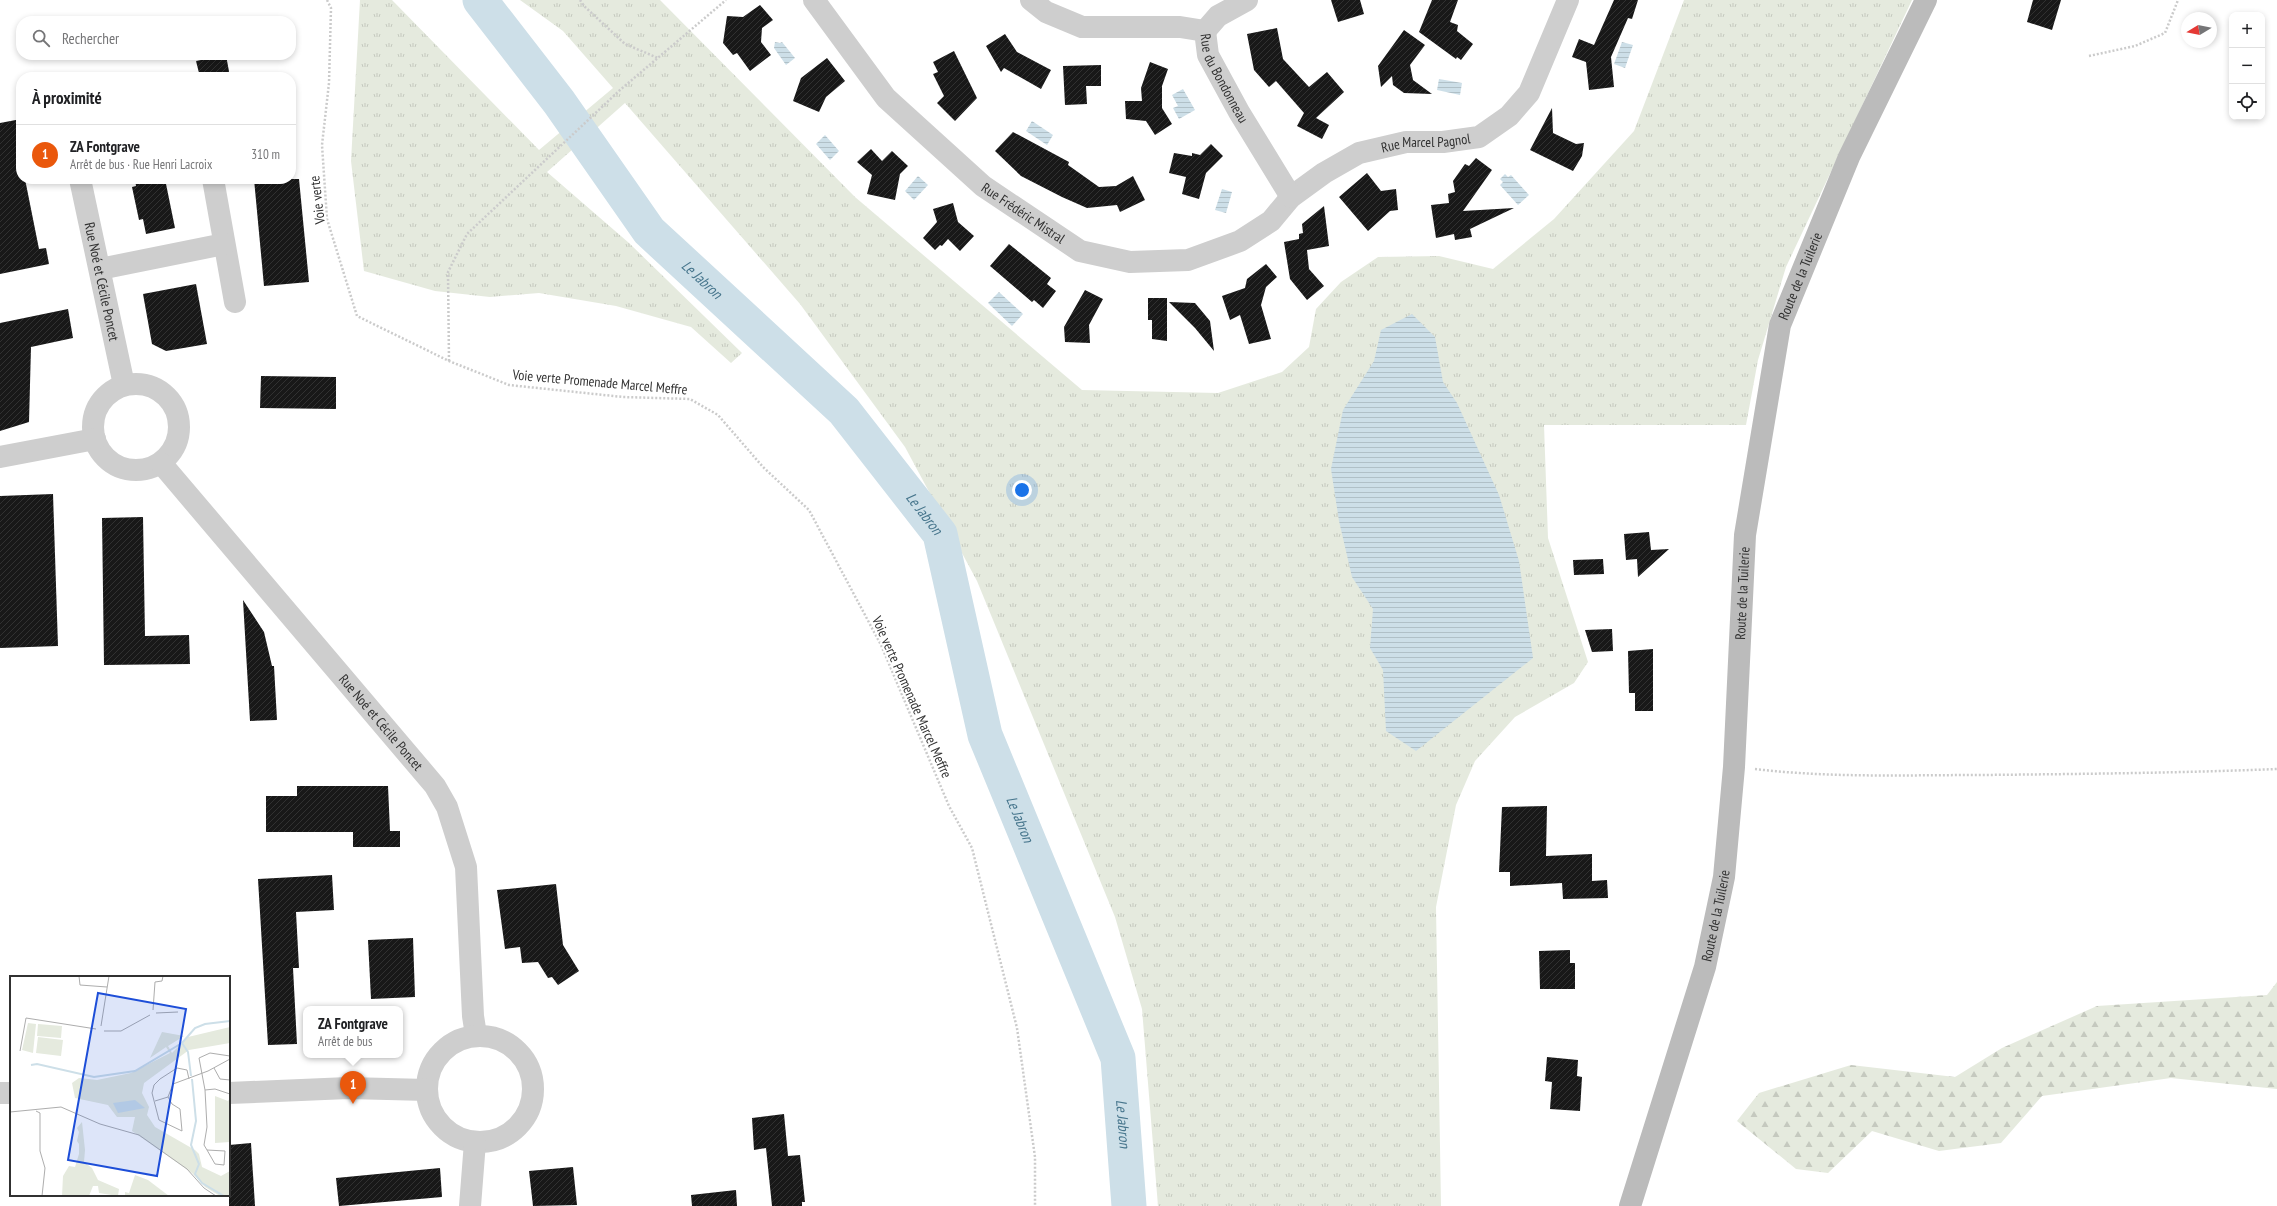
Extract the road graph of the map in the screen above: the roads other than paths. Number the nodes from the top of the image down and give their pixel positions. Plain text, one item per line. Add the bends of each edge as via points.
1 (814, 0) edge
2 (1031, 0) edge
3 (1247, 0) edge
4 (1568, 0) edge
5 (1926, 0) edge
6 (1205, 31) junction
7 (81, 184) edge
8 (214, 184) edge
9 (1291, 197) junction
10 (224, 244) junction
11 (100, 270) junction
12 (235, 302) dead end
13 (124, 385) junction
14 (95, 439) junction
15 (0, 457) edge
16 (161, 463) junction
17 (476, 1036) junction
18 (427, 1090) junction
19 (230, 1093) edge
20 (475, 1142) junction
21 (470, 1206) edge
22 (1630, 1206) edge

1 - 9 street, Rue Frédéric Mistral via 886,98 983,186 1080,252 1130,262 1188,260 1240,241 1271,221
2 - 6 street, Rue du Bondonneau via 1046,12 1082,27 1180,27
3 - 6 street via 1218,16
4 - 9 street, Rue Marcel Pagnol via 1529,93 1508,116 1491,129 1479,137 1443,142 1406,142 1359,153 1324,173
5 - 22 main road, Route de la Tuilerie via 1849,157 1780,325 1745,535 1734,767 1724,877 1705,967
6 - 9 street, Rue du Bondonneau via 1208,55 1239,112
7 - 11 street, Rue Noé et Cécile Poncet
8 - 10 street
10 - 11 street
10 - 12 street
11 - 13 street, Rue Noé et Cécile Poncet
13 - 14 street via 114,390 98,406 93,428
13 - 16 street via 135,383 156,388 169,399 177,413 177,440
14 - 15 street
14 - 16 street via 99,450 107,459 128,469 139,470
16 - 17 street, Rue Noé et Cécile Poncet via 380,718 435,786 447,806 466,867
17 - 18 street via 465,1038 445,1049 432,1067
17 - 20 street via 499,1039 519,1052 531,1072 533,1095 526,1117 509,1134 493,1140
18 - 19 street via 348,1088
18 - 20 street via 430,1106 438,1121 454,1135
20 - 21 street

